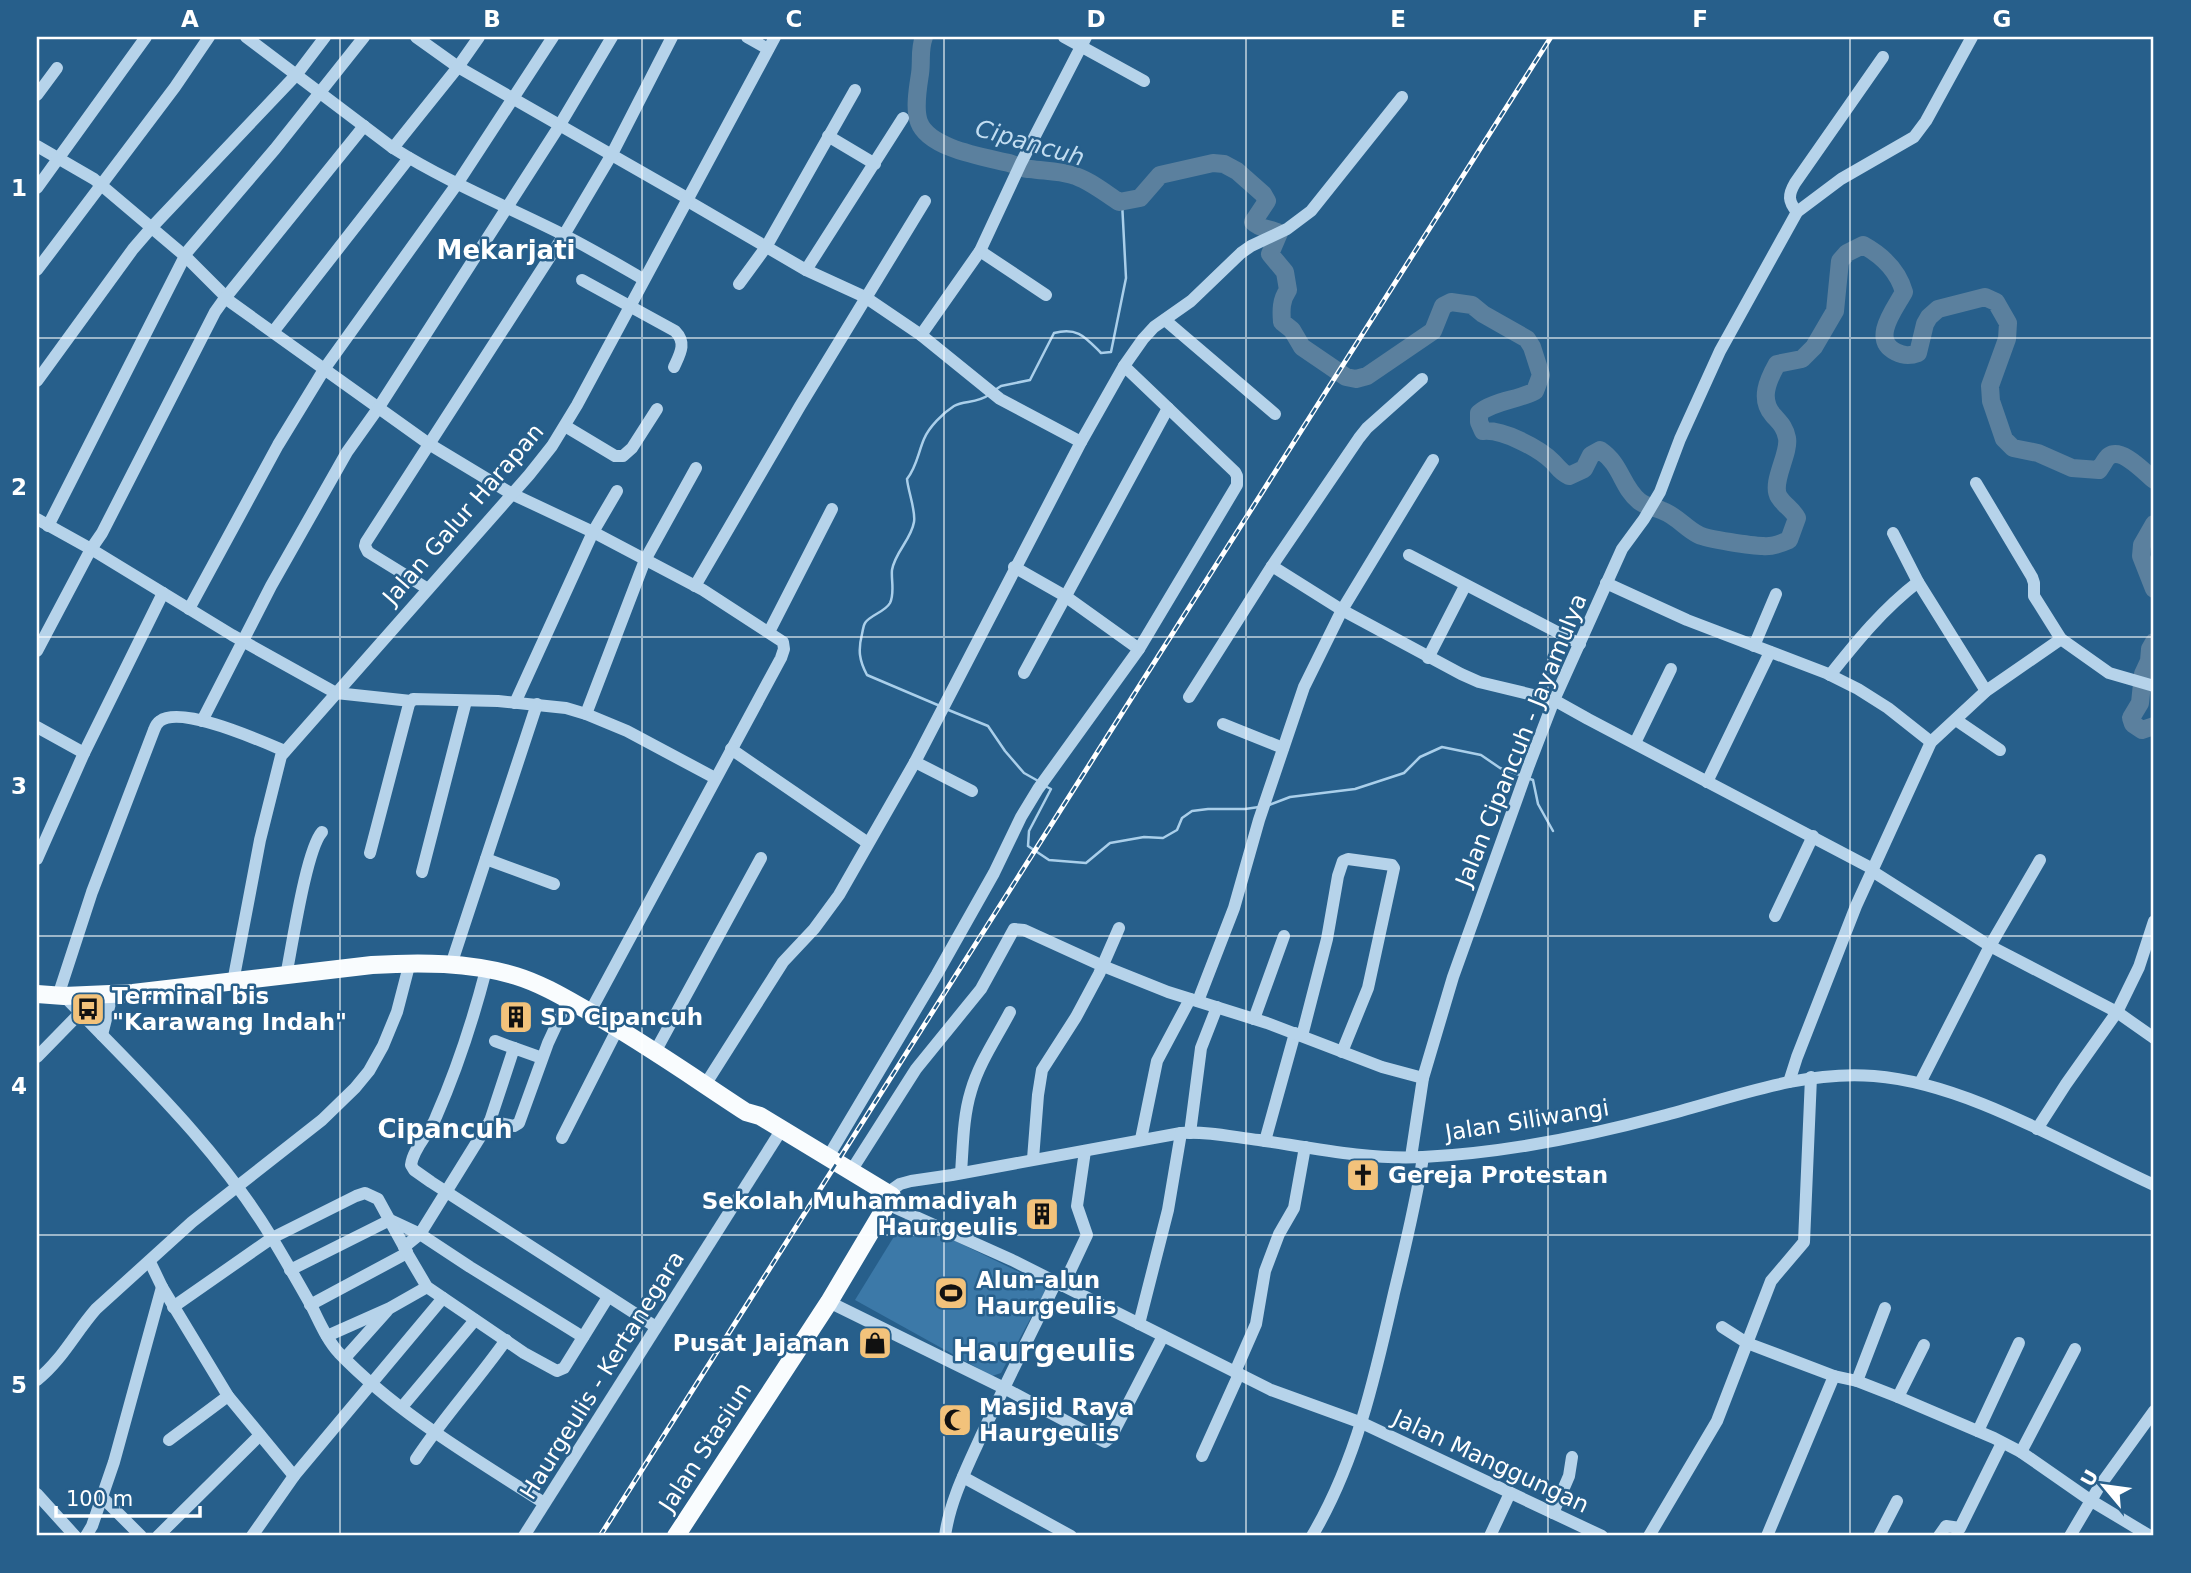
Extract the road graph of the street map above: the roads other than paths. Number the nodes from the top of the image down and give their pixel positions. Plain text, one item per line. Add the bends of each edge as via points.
1 (146, 37) edge
2 (209, 37) edge
3 (246, 37) edge
4 (325, 37) edge
5 (364, 37) edge
6 (416, 37) edge
7 (479, 37) edge
8 (553, 37) edge
9 (612, 37) edge
10 (672, 37) edge
11 (747, 37) edge
12 (775, 37) edge
13 (1064, 37) edge
14 (1972, 37) edge
15 (1084, 41) edge
16 (768, 49) junction
17 (1883, 57) dead end
18 (458, 67) junction
19 (57, 68) dead end
20 (297, 74) junction
21 (1144, 81) dead end
22 (855, 90) dead end
23 (319, 91) junction
24 (37, 95) edge
25 (1402, 97) dead end
26 (512, 98) junction
27 (903, 118) dead end
28 (560, 125) junction
29 (364, 126) junction
30 (828, 136) junction
31 (37, 146) edge
32 (393, 148) junction
33 (612, 154) junction
34 (58, 158) junction
35 (409, 158) junction
36 (875, 164) junction
37 (457, 184) junction
38 (102, 185) junction
39 (37, 188) edge
40 (687, 199) junction
41 (925, 201) dead end
42 (506, 208) junction
43 (1797, 212) junction
44 (152, 227) junction
45 (564, 235) junction
46 (766, 247) junction
47 (980, 251) junction
48 (186, 256) junction
49 (37, 270) edge
50 (806, 270) junction
51 (643, 279) junction
52 (582, 280) dead end
53 (739, 285) dead end
54 (1046, 295) dead end
55 (864, 297) junction
56 (225, 298) junction
57 (630, 305) junction
58 (1165, 320) junction
59 (273, 332) junction
60 (921, 335) junction
61 (1124, 366) junction
62 (674, 367) dead end
63 (325, 368) junction
64 (1422, 379) dead end
65 (37, 381) edge
66 (379, 407) junction
67 (1168, 408) junction
68 (657, 409) dead end
69 (1275, 414) dead end
70 (565, 426) junction
71 (1080, 442) junction
72 (429, 444) junction
73 (1433, 460) dead end
74 (696, 468) dead end
75 (1976, 483) dead end
76 (617, 491) dead end
77 (512, 494) junction
78 (832, 509) dead end
79 (42, 523) edge
80 (593, 532) junction
81 (1893, 533) dead end
82 (91, 550) junction
83 (1409, 555) dead end
84 (645, 560) junction
85 (1272, 566) junction
86 (1014, 568) junction
87 (1918, 582) junction
88 (1606, 583) junction
89 (695, 586) junction
90 (1465, 586) junction
91 (428, 589) junction
92 (163, 593) junction
93 (1776, 594) dead end
94 (1065, 596) junction
95 (189, 609) junction
96 (1342, 610) junction
97 (769, 632) junction
98 (2061, 639) junction
99 (243, 641) junction
100 (1580, 644) junction
101 (1754, 646) junction
102 (1139, 649) junction
103 (37, 651) edge
104 (1770, 652) junction
105 (1428, 657) junction
106 (1671, 669) dead end
107 (1024, 673) dead end
108 (1830, 675) junction
109 (2154, 686) edge
110 (1986, 691) junction
111 (336, 692) junction
112 (1189, 696) dead end
113 (1554, 700) junction
114 (411, 701) junction
115 (467, 701) junction
116 (515, 703) junction
117 (537, 704) junction
118 (586, 714) junction
119 (1956, 720) junction
120 (202, 721) junction
121 (1223, 724) dead end
122 (37, 727) edge
123 (1931, 742) junction
124 (1636, 743) junction
125 (1283, 748) junction
126 (731, 749) junction
127 (2000, 750) dead end
128 (285, 751) junction
129 (84, 753) junction
130 (915, 762) junction
131 (715, 778) junction
132 (1707, 782) junction
133 (972, 791) dead end
134 (322, 832) dead end
135 (1813, 836) junction
136 (868, 843) junction
137 (370, 853) dead end
138 (761, 858) dead end
139 (37, 859) edge
140 (486, 859) junction
141 (2040, 860) dead end
142 (1872, 870) junction
143 (422, 872) dead end
144 (554, 884) dead end
145 (1774, 916) dead end
146 (2154, 921) edge
147 (1119, 928) dead end
148 (1284, 936) dead end
149 (1990, 946) junction
150 (410, 962) junction
151 (451, 965) junction
152 (1103, 966) junction
153 (486, 970) junction
154 (286, 975) junction
155 (233, 982) junction
156 (37, 994) edge
157 (112, 995) junction
158 (61, 996) junction
159 (568, 1000) junction
160 (1194, 1000) junction
161 (1217, 1007) junction
162 (1010, 1012) dead end
163 (2117, 1012) junction
164 (80, 1013) junction
165 (590, 1013) junction
166 (1254, 1019) junction
167 (618, 1028) junction
168 (1298, 1034) junction
169 (102, 1035) junction
170 (2154, 1038) edge
171 (495, 1041) dead end
172 (514, 1048) junction
173 (655, 1052) junction
174 (1342, 1052) junction
175 (37, 1058) edge
176 (542, 1058) junction
177 (1811, 1077) junction
178 (1423, 1078) junction
179 (1789, 1082) junction
180 (1920, 1083) junction
181 (705, 1085) junction
182 (490, 1121) junction
183 (2037, 1129) junction
184 (779, 1133) junction
185 (1185, 1133) junction
186 (562, 1138) dead end
187 (1141, 1139) junction
188 (1265, 1141) junction
189 (1305, 1147) junction
190 (1085, 1151) junction
191 (828, 1157) junction
192 (1417, 1157) junction
193 (1033, 1159) junction
194 (851, 1171) junction
195 (961, 1174) junction
196 (2154, 1185) edge
197 (237, 1187) junction
198 (446, 1191) junction
199 (893, 1203) junction
200 (390, 1220) junction
201 (420, 1234) junction
202 (272, 1238) junction
203 (405, 1250) junction
204 (150, 1262) junction
205 (290, 1270) junction
206 (1059, 1284) junction
207 (162, 1287) junction
208 (427, 1287) junction
209 (608, 1297) junction
210 (443, 1298) junction
211 (829, 1302) junction
212 (310, 1305) junction
213 (173, 1307) junction
214 (390, 1308) junction
215 (1885, 1308) dead end
216 (475, 1320) junction
217 (1139, 1324) junction
218 (656, 1327) junction
219 (1722, 1327) dead end
220 (327, 1336) junction
221 (1163, 1336) junction
222 (583, 1338) junction
223 (506, 1340) junction
224 (1747, 1343) junction
225 (2019, 1343) dead end
226 (1924, 1345) dead end
227 (2075, 1349) dead end
228 (345, 1358) junction
229 (1237, 1373) junction
230 (38, 1374) edge
231 (1835, 1376) junction
232 (1857, 1381) junction
233 (372, 1383) junction
234 (1003, 1388) junction
235 (229, 1396) junction
236 (1898, 1397) junction
237 (402, 1407) junction
238 (2154, 1411) edge
239 (1362, 1423) junction
240 (434, 1431) junction
241 (1978, 1432) junction
242 (260, 1435) junction
243 (169, 1440) dead end
244 (2002, 1443) junction
245 (2021, 1452) junction
246 (1202, 1456) dead end
247 (1572, 1457) dead end
248 (416, 1459) dead end
249 (294, 1476) junction
250 (963, 1477) junction
251 (1510, 1493) junction
252 (37, 1494) edge
253 (103, 1498) junction
254 (2090, 1500) junction
255 (1897, 1502) dead end
256 (544, 1503) junction
257 (1553, 1513) junction
258 (75, 1536) edge
259 (86, 1536) edge
260 (141, 1536) edge
261 (158, 1536) edge
262 (252, 1536) edge
263 (524, 1536) edge
264 (676, 1536) edge
265 (945, 1536) edge
266 (1071, 1536) edge
267 (1312, 1536) edge
268 (1490, 1536) edge
269 (1602, 1536) edge
270 (1649, 1536) edge
271 (1767, 1536) edge
272 (1879, 1536) edge
273 (1939, 1536) edge
274 (2070, 1536) edge
275 (2150, 1536) edge

1 - 34 street
2 - 38 street
3 - 20 street
4 - 20 street
5 - 23 street
6 - 18 street
7 - 18 street
8 - 26 street
9 - 28 street
10 - 33 street
11 - 16 street
12 - 16 street, Jalan Galur Harapan
13 - 15 street
14 - 43 street, Jalan Cipancuh - Jayamulya via 1914,137
15 - 21 street
15 - 47 street
16 - 40 street, Jalan Galur Harapan
17 - 43 street via 1795,183 1789,196
18 - 26 street
18 - 32 street
19 - 24 street
20 - 23 street
20 - 44 street
22 - 30 street
23 - 29 street
23 - 48 street
25 - 58 street via 1311,211 1241,253 1191,302
26 - 28 street
26 - 37 street
27 - 36 street
28 - 33 street
28 - 42 street
29 - 32 street
29 - 56 street
30 - 36 street
30 - 46 street
31 - 34 street
32 - 35 street
33 - 40 street
33 - 45 street
34 - 38 street
34 - 39 street
35 - 37 street
35 - 59 street
36 - 50 street
37 - 42 street
37 - 63 street
38 - 44 street
38 - 49 street
40 - 46 street
40 - 51 street, Jalan Galur Harapan
41 - 55 street
42 - 45 street
42 - 66 street
43 - 88 street, Jalan Cipancuh - Jayamulya via 1720,351 1660,492 1626,541
44 - 48 street
44 - 65 street
45 - 51 street
45 - 72 street
46 - 50 street
46 - 53 street
47 - 54 street
47 - 60 street
48 - 56 street
48 - 79 street
50 - 55 street
51 - 57 street, Jalan Galur Harapan
52 - 57 street
55 - 60 street
55 - 89 street
56 - 59 street
56 - 82 street
57 - 62 street via 679,335 682,346
57 - 70 street, Jalan Galur Harapan
58 - 61 street via 1143,339
58 - 69 street
59 - 63 street
60 - 71 street via 1000,399
61 - 67 street
61 - 71 street
63 - 66 street
63 - 95 street
64 - 85 street via 1367,428
66 - 72 street
66 - 99 street via 347,452
67 - 94 street
67 - 102 street via 1235,472 1237,485
68 - 70 street via 623,456 615,456
70 - 77 street, Jalan Galur Harapan
71 - 86 street
72 - 77 street
72 - 91 street via 365,546
73 - 96 street
74 - 84 street
75 - 98 street via 2032,577 2034,596
76 - 80 street
77 - 80 street
77 - 91 street, Jalan Galur Harapan
78 - 97 street
79 - 82 street
80 - 84 street
80 - 116 street
81 - 87 street
82 - 92 street
82 - 103 street
83 - 90 street
84 - 89 street
84 - 118 street
85 - 96 street
85 - 112 street
86 - 94 street
86 - 130 street
87 - 108 street via 1868,628
87 - 110 street
88 - 100 street, Jalan Cipancuh - Jayamulya
88 - 101 street
89 - 97 street
90 - 100 street
90 - 105 street
91 - 111 street, Jalan Galur Harapan
92 - 95 street
92 - 129 street
93 - 101 street
94 - 102 street
94 - 107 street
95 - 99 street
96 - 105 street
96 - 125 street via 1304,687
97 - 126 street via 783,642 784,649
98 - 109 street via 2109,673
98 - 110 street
99 - 111 street
99 - 120 street
100 - 113 street, Jalan Cipancuh - Jayamulya
101 - 104 street
102 - 191 street via 1021,817 937,974
104 - 108 street
104 - 132 street
105 - 113 street via 1479,682
106 - 124 street
108 - 123 street via 1888,708
110 - 119 street
111 - 114 street
111 - 128 street, Jalan Galur Harapan
113 - 124 street
113 - 178 street, Jalan Cipancuh - Jayamulya via 1460,955
114 - 115 street
114 - 137 street
115 - 116 street
115 - 143 street
116 - 117 street
117 - 118 street
117 - 140 street
118 - 131 street via 650,741
119 - 123 street
119 - 127 street
120 - 128 street
120 - 158 street via 182,716 157,724 92,892
121 - 125 street
122 - 129 street
123 - 142 street
124 - 132 street
125 - 160 street via 1234,908
126 - 131 street
126 - 136 street
128 - 155 street, Jalan Galur Harapan via 277,766 260,840
129 - 139 street
130 - 133 street
130 - 136 street
131 - 165 street
132 - 135 street
134 - 154 street via 314,846
135 - 142 street
135 - 145 street
136 - 181 street via 834,902 783,962
138 - 173 street
140 - 144 street
140 - 151 street
141 - 149 street
142 - 149 street
142 - 179 street
146 - 163 street
147 - 152 street
148 - 166 street
149 - 163 street
149 - 180 street
150 - 151 main road
150 - 154 main road
150 - 197 street via 397,1012 369,1072 322,1120
151 - 153 main road
152 - 160 street
152 - 193 street via 1042,1070
152 - 194 street via 1014,929 975,997 916,1069
153 - 159 main road via 523,978
153 - 198 street via 451,1081 411,1165
154 - 155 main road
155 - 157 main road
156 - 158 main road
157 - 158 main road
157 - 169 street
158 - 164 street
159 - 165 main road
159 - 176 street
160 - 161 street
160 - 187 street via 1157,1061
161 - 166 street
161 - 185 street via 1201,1048
162 - 195 street via 972,1088
163 - 170 street
163 - 183 street
164 - 169 street
164 - 175 street
165 - 167 main road
166 - 168 street
167 - 173 main road
167 - 186 street
168 - 174 street
168 - 174 street via 1327,939 1343,861 1392,865 1368,988
168 - 188 street
169 - 197 street
171 - 172 street
172 - 176 street
172 - 182 street
173 - 181 main road
174 - 178 street
176 - 182 street via 519,1123
177 - 179 street, Jalan Siliwangi
177 - 180 street, Jalan Siliwangi via 1847,1074
177 - 224 street via 1804,1242 1771,1281
178 - 192 street, Jalan Cipancuh - Jayamulya
179 - 192 street, Jalan Siliwangi via 1558,1140
180 - 183 street, Jalan Siliwangi
181 - 184 main road via 760,1116
182 - 198 street
183 - 196 street, Jalan Siliwangi
184 - 191 main road
184 - 199 main road
184 - 218 street, Haurgeulis - Kertanegara
185 - 187 street, Jalan Siliwangi
185 - 188 street, Jalan Siliwangi
185 - 217 street
187 - 190 street, Jalan Siliwangi
188 - 189 street, Jalan Siliwangi
189 - 192 street, Jalan Siliwangi
189 - 229 street via 1294,1208 1265,1271 1258,1320
190 - 193 street, Jalan Siliwangi
190 - 206 street via 1077,1206 1086,1239
191 - 194 main road
192 - 239 street, Jalan Cipancuh - Jayamulya via 1392,1305
193 - 195 street, Jalan Siliwangi
194 - 199 main road
195 - 199 street, Jalan Siliwangi via 900,1184 893,1189
197 - 202 street
197 - 204 street
198 - 201 street
198 - 209 street
199 - 206 street, Jalan Manggungan
199 - 211 main road, Jalan Stasiun
200 - 201 street
200 - 202 street via 377,1199 365,1193
200 - 203 street
200 - 205 street
201 - 203 street
201 - 222 street
202 - 205 street
202 - 213 street
203 - 208 street
203 - 212 street
204 - 207 street
204 - 230 street via 96,1309 64,1354
205 - 212 street
206 - 217 street, Jalan Manggungan
206 - 234 street
207 - 213 street
207 - 253 street
208 - 210 street
208 - 214 street
209 - 218 street
209 - 222 street
210 - 216 street
210 - 233 street
211 - 234 street
211 - 264 main road, Jalan Stasiun
212 - 220 street
213 - 235 street
214 - 220 street
214 - 228 street
215 - 232 street
216 - 223 street
216 - 237 street
217 - 221 street, Jalan Manggungan
218 - 256 street, Haurgeulis - Kertanegara
219 - 224 street
220 - 228 street
221 - 229 street, Jalan Manggungan
221 - 234 street via 1105,1442
222 - 223 street via 564,1368 557,1371
223 - 240 street
224 - 231 street
224 - 270 street via 1717,1421
225 - 241 street
226 - 236 street
227 - 245 street
228 - 233 street
229 - 239 street, Jalan Manggungan
229 - 246 street
231 - 232 street
231 - 271 street
232 - 236 street
233 - 237 street
233 - 249 street
234 - 250 street
235 - 242 street
235 - 243 street
236 - 241 street
237 - 240 street
238 - 254 street
239 - 251 street, Jalan Manggungan
239 - 267 street, Jalan Cipancuh - Jayamulya
240 - 248 street
240 - 256 street
241 - 244 street
242 - 249 street
242 - 261 street
244 - 245 street
244 - 273 street via 1960,1528 1946,1527
245 - 254 street
247 - 257 street via 1567,1483
249 - 262 street
250 - 265 street
250 - 266 street
251 - 257 street, Jalan Manggungan
251 - 268 street
252 - 258 street
253 - 259 street
253 - 260 street
254 - 274 street
254 - 275 street
255 - 272 street
256 - 263 street, Haurgeulis - Kertanegara
257 - 269 street, Jalan Manggungan

